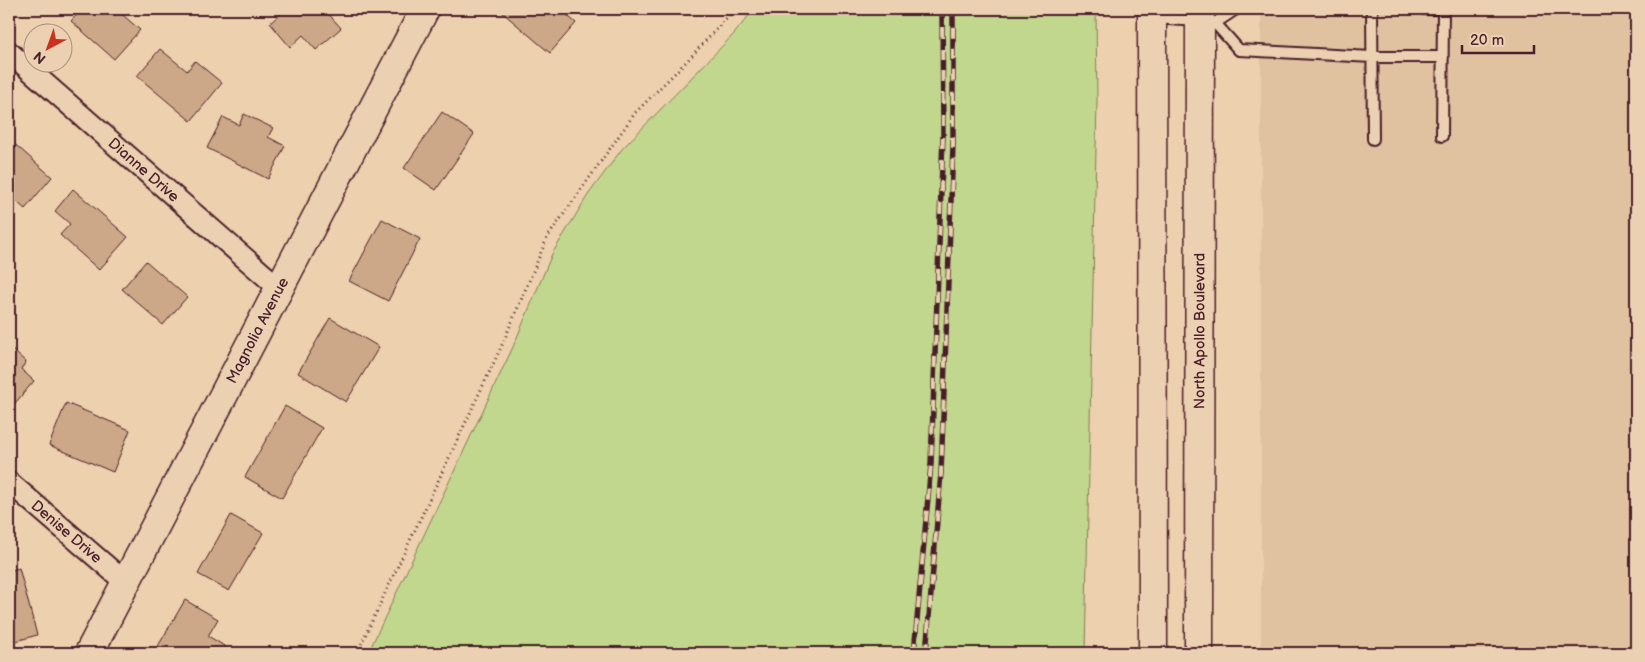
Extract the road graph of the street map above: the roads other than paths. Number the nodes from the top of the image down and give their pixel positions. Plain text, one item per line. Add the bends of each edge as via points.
1 (425, 9) edge
2 (1236, 9) edge
3 (1372, 9) edge
4 (1424, 9) edge
5 (1443, 9) edge
6 (1152, 13) edge
7 (1205, 18) edge
8 (9, 52) edge
9 (1443, 57) junction
10 (1372, 58) junction
11 (1442, 136) dead end
12 (1373, 139) dead end
13 (279, 288) junction
14 (9, 482) edge
15 (125, 582) junction
16 (89, 653) edge
17 (1153, 653) edge
18 (1199, 653) edge

1 - 13 street, Magnolia Avenue
2 - 7 lane
3 - 10 lane
4 - 5 lane
5 - 9 lane
6 - 7 lane
6 - 17 street
7 - 10 lane via 1239,50
7 - 18 street, North Apollo Boulevard
8 - 13 street, Dianne Drive
9 - 10 lane
9 - 11 lane
10 - 12 lane
13 - 15 street, Magnolia Avenue
14 - 15 street, Denise Drive
15 - 16 street, Magnolia Avenue

